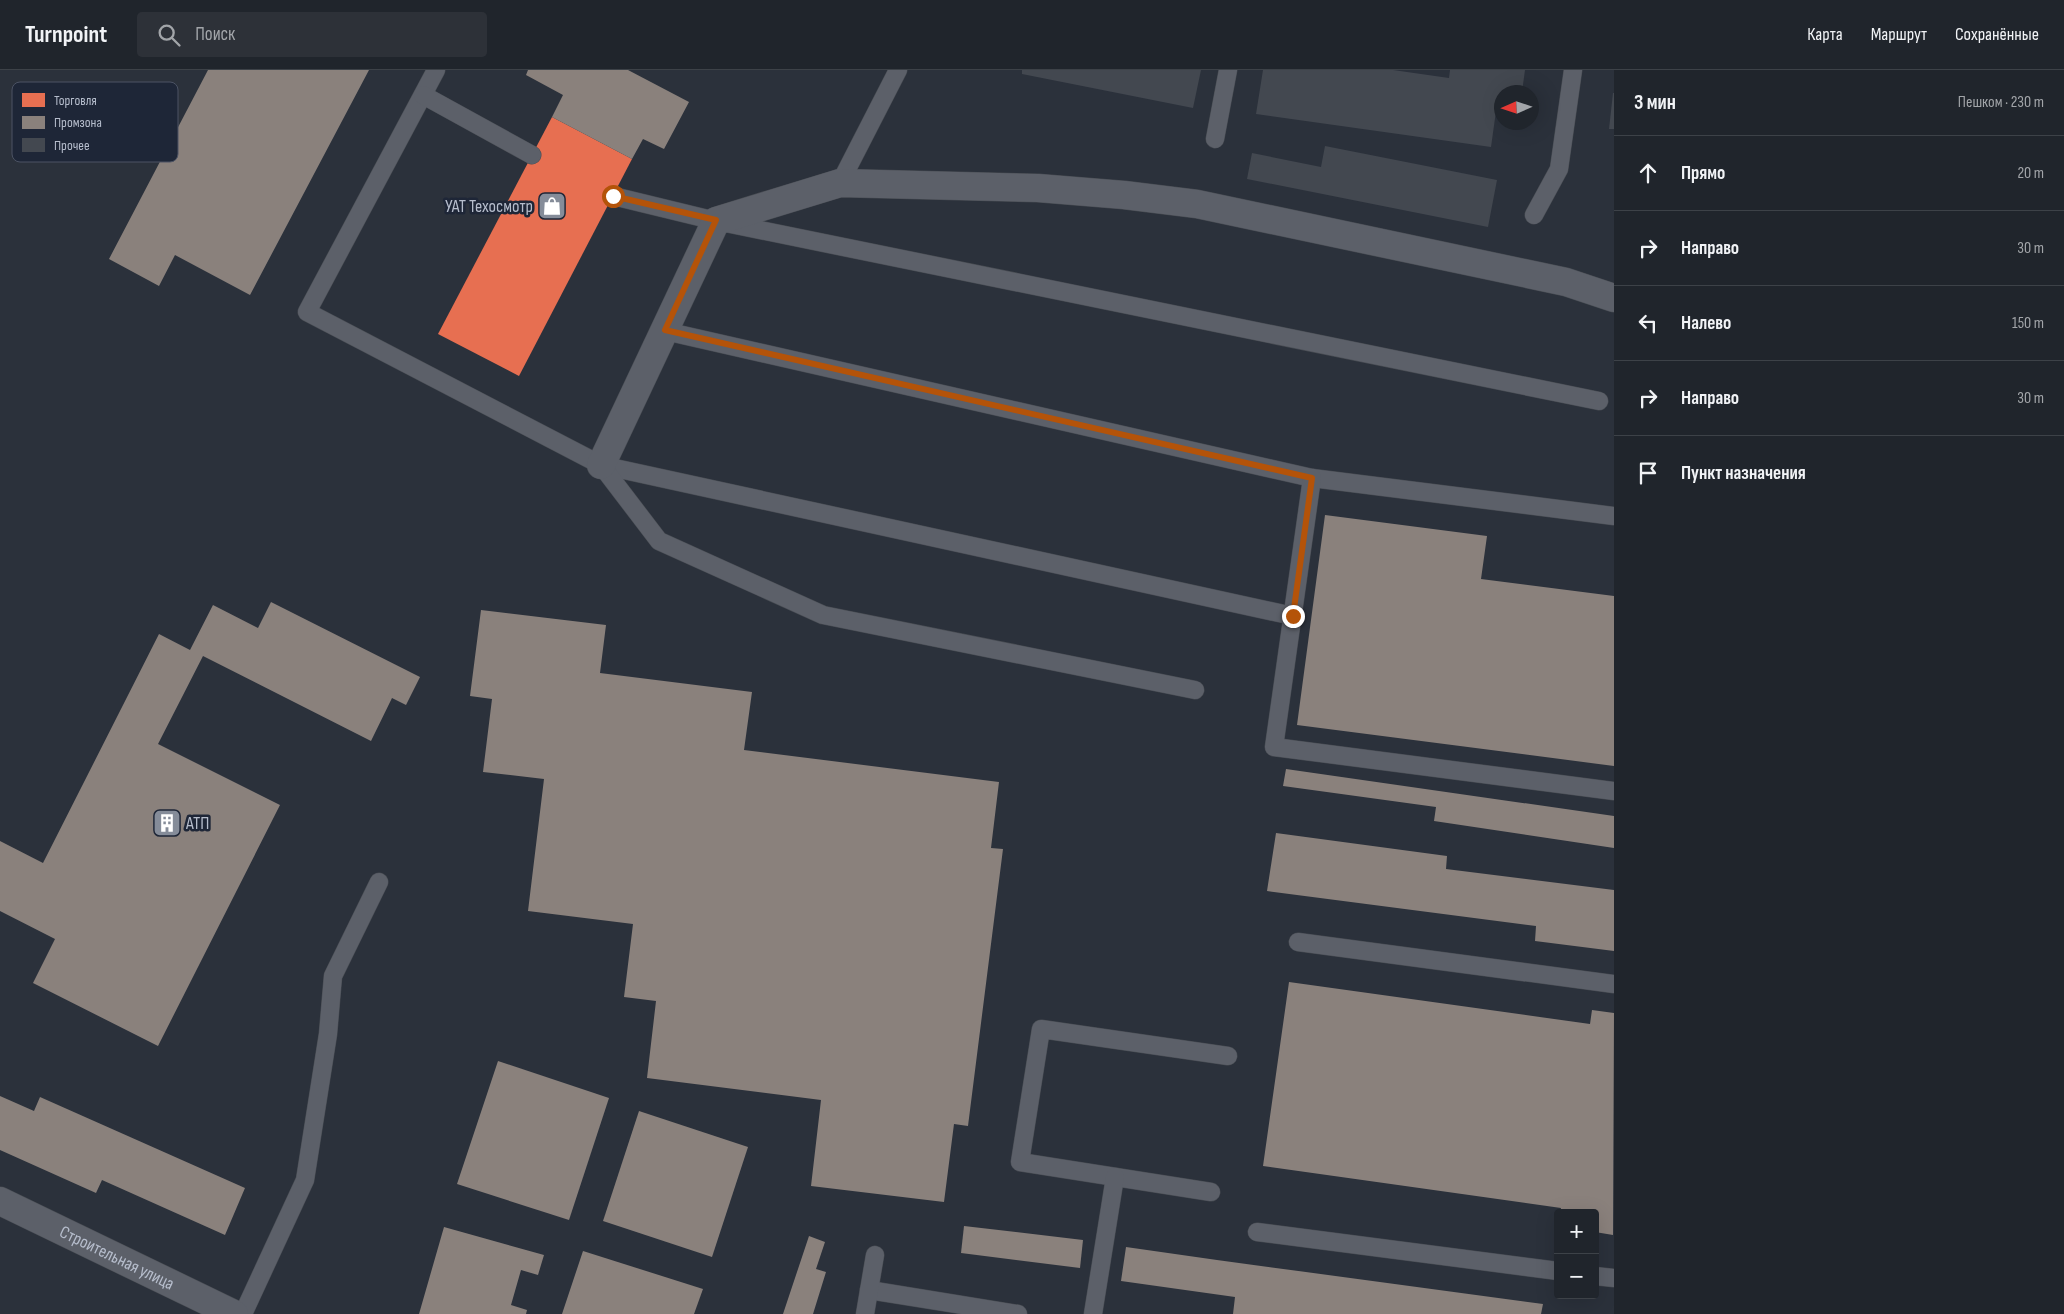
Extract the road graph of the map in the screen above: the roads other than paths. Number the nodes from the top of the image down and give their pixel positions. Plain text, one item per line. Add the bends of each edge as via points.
1 (436, 70) edge
2 (898, 70) edge
3 (1228, 70) edge
4 (1573, 70) edge
5 (423, 95) junction
6 (1215, 138) dead end
7 (532, 155) dead end
8 (840, 183) junction
9 (613, 196) dead end
10 (1534, 215) dead end
11 (716, 220) junction
12 (1614, 298) edge
13 (665, 330) junction
14 (1600, 401) dead end
15 (601, 465) junction
16 (1312, 478) junction
17 (1614, 516) edge
18 (1293, 616) junction
19 (1195, 690) dead end
20 (1614, 791) edge
21 (379, 882) dead end
22 (1298, 942) dead end
23 (1614, 984) edge
24 (1228, 1056) dead end
25 (1115, 1177) junction
26 (1212, 1192) dead end
27 (0, 1201) edge
28 (1257, 1232) dead end
29 (875, 1255) dead end
30 (1554, 1270) edge
31 (1599, 1276) edge
32 (1614, 1278) edge
33 (869, 1290) junction
34 (234, 1314) edge
35 (244, 1314) edge
36 (865, 1314) edge
37 (1018, 1314) edge
38 (1094, 1314) edge

1 - 5 lane
2 - 8 lane
3 - 6 lane
4 - 10 lane via 1560,169
5 - 7 lane
5 - 15 lane via 307,312
8 - 11 street
8 - 12 street via 1038,188 1124,194 1197,204 1566,282
9 - 11 lane
11 - 13 street
11 - 14 lane
13 - 15 street
13 - 16 lane
15 - 18 lane
15 - 19 lane via 659,541 823,615
16 - 17 lane
16 - 18 lane
18 - 20 lane via 1274,747
21 - 35 lane via 333,976 328,1034 305,1180
22 - 23 lane
24 - 25 lane via 1041,1028 1020,1162
25 - 26 lane
25 - 38 lane
27 - 34 street, Строительная улица
28 - 30 lane
29 - 33 lane
31 - 32 lane
33 - 36 lane
33 - 37 lane

